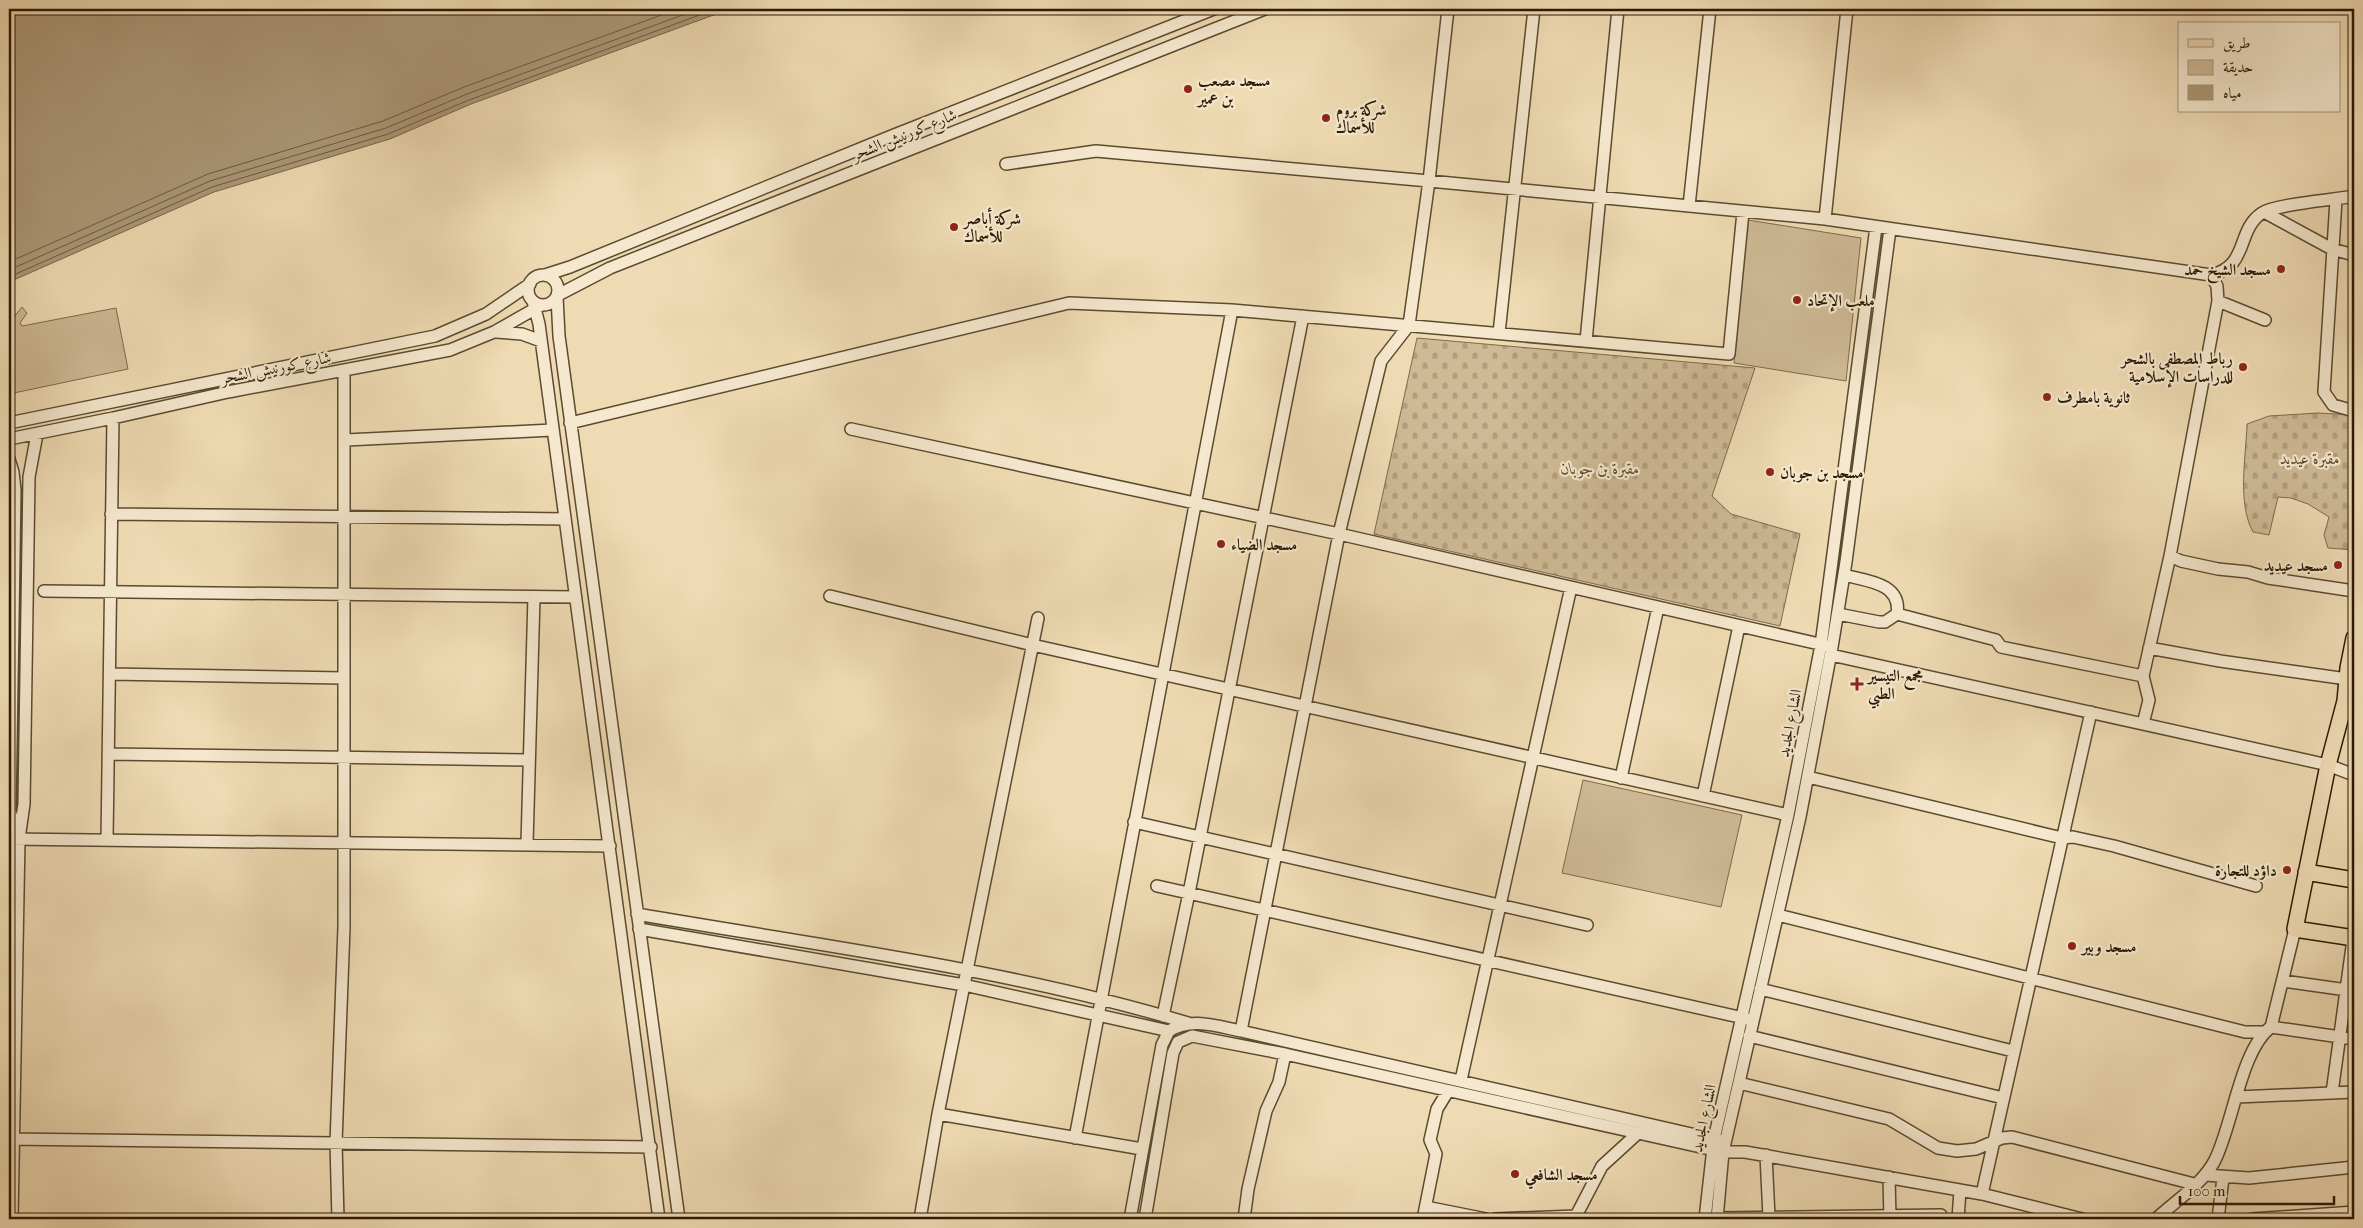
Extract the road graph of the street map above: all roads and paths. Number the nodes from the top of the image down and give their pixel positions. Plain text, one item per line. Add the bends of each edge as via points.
1 (1214, 9) edge
2 (1265, 9) edge
3 (1448, 9) edge
4 (1534, 9) edge
5 (1618, 9) edge
6 (1710, 9) edge
7 (1847, 9) edge
8 (894, 135) junction
9 (903, 152) junction
10 (1006, 164) dead end
11 (1430, 181) junction
12 (1514, 189) junction
13 (2354, 196) edge
14 (1600, 197) junction
15 (2336, 200) junction
16 (1689, 206) junction
17 (1743, 212) junction
18 (2264, 212) junction
19 (1825, 219) junction
20 (1876, 227) junction
21 (1890, 229) junction
22 (2332, 249) junction
23 (2354, 256) edge
24 (545, 275) junction
25 (2211, 275) junction
26 (530, 284) junction
27 (558, 296) junction
28 (2218, 301) junction
29 (536, 305) junction
30 (1232, 310) junction
31 (1303, 316) junction
32 (2265, 320) dead end
33 (1409, 325) junction
34 (494, 332) junction
35 (1499, 333) junction
36 (540, 341) junction
37 (1586, 341) junction
38 (344, 370) junction
39 (225, 380) junction
40 (228, 392) junction
41 (2354, 411) edge
42 (114, 418) junction
43 (9, 423) edge
44 (570, 423) junction
45 (851, 429) dead end
46 (552, 430) junction
47 (37, 434) junction
48 (9, 439) edge
49 (346, 440) junction
50 (9, 459) edge
51 (1195, 502) junction
52 (111, 514) junction
53 (345, 517) junction
54 (1263, 518) junction
55 (565, 519) junction
56 (1339, 534) junction
57 (2170, 556) junction
58 (1844, 575) junction
59 (1571, 587) junction
60 (44, 591) dead end
61 (110, 591) junction
62 (2354, 591) edge
63 (345, 596) junction
64 (830, 596) dead end
65 (534, 598) junction
66 (576, 598) junction
67 (1658, 607) junction
68 (1838, 614) junction
69 (1897, 614) junction
70 (1038, 618) dead end
71 (1739, 626) junction
72 (2354, 638) edge
73 (1033, 644) junction
74 (2150, 648) junction
75 (1828, 649) junction
76 (110, 674) junction
77 (1162, 674) junction
78 (2143, 676) junction
79 (344, 678) junction
80 (2347, 679) junction
81 (1229, 690) junction
82 (1305, 707) junction
83 (2090, 712) junction
84 (2143, 724) junction
85 (108, 754) junction
86 (344, 757) junction
87 (1532, 758) junction
88 (529, 760) junction
89 (2328, 765) junction
90 (2354, 775) edge
91 (1808, 777) junction
92 (1621, 778) junction
93 (1704, 796) junction
94 (1788, 815) junction
95 (1134, 822) junction
96 (1200, 836) junction
97 (2062, 838) junction
98 (14, 839) edge
99 (107, 840) junction
100 (343, 842) junction
101 (527, 844) junction
102 (610, 846) junction
103 (1276, 854) junction
104 (2306, 872) junction
105 (2354, 880) edge
106 (1157, 886) dead end
107 (2256, 886) dead end
108 (1189, 893) junction
109 (1500, 905) junction
110 (1264, 910) junction
111 (637, 914) junction
112 (1778, 914) junction
113 (1587, 925) dead end
114 (639, 929) junction
115 (2295, 929) junction
116 (2354, 936) edge
117 (1487, 962) junction
118 (967, 970) junction
119 (2030, 978) junction
120 (2283, 981) junction
121 (964, 984) junction
122 (1760, 989) junction
123 (2350, 991) edge
124 (1101, 999) junction
125 (1098, 1014) junction
126 (1162, 1016) junction
127 (1747, 1019) junction
128 (1188, 1023) junction
129 (2267, 1029) junction
130 (1168, 1031) junction
131 (1241, 1031) junction
132 (1749, 1036) junction
133 (2338, 1037) junction
134 (2354, 1039) edge
135 (2014, 1051) junction
136 (1285, 1054) junction
137 (1461, 1080) junction
138 (1739, 1083) junction
139 (1448, 1091) junction
140 (2354, 1092) edge
141 (2332, 1093) junction
142 (2237, 1097) junction
143 (2003, 1098) junction
144 (664, 1109) junction
145 (646, 1110) junction
146 (938, 1114) junction
147 (1637, 1134) junction
148 (1075, 1138) junction
149 (11, 1139) edge
150 (336, 1143) junction
151 (1993, 1143) junction
152 (1719, 1146) junction
153 (651, 1147) junction
154 (1142, 1149) junction
155 (1766, 1155) junction
156 (2354, 1167) edge
157 (2205, 1175) junction
158 (1889, 1178) junction
159 (2222, 1178) junction
160 (2194, 1184) junction
161 (1960, 1190) junction
162 (1982, 1194) junction
163 (1426, 1207) junction
164 (2354, 1212) edge
165 (1941, 1215) dead end
166 (1769, 1217) junction
167 (1890, 1217) edge
168 (12, 1219) edge
169 (338, 1219) edge
170 (659, 1219) edge
171 (679, 1219) edge
172 (920, 1219) edge
173 (1130, 1219) edge
174 (1145, 1219) edge
175 (1244, 1219) edge
176 (1423, 1219) edge
177 (1485, 1219) edge
178 (1495, 1219) edge
179 (1705, 1219) edge
180 (1717, 1219) edge
181 (1958, 1219) edge
182 (2082, 1219) edge
183 (2156, 1219) edge
184 (2218, 1219) edge
185 (2252, 1219) edge

1 - 8 street, شارع كورنيش الشحر
2 - 9 street, شارع كورنيش الشحر
3 - 11 street
4 - 12 street
5 - 14 street
6 - 16 street
7 - 19 street
8 - 9 street
8 - 24 street, شارع كورنيش الشحر via 570,268
9 - 27 street, شارع كورنيش الشحر via 610,268
10 - 11 street via 1096,151
11 - 12 street
11 - 33 street
12 - 14 street
12 - 35 street
13 - 15 street
14 - 16 street
14 - 37 street
15 - 18 street
15 - 22 street
16 - 17 street
17 - 19 street
17 - 37 street via 1729,354
18 - 22 street
18 - 25 street via 2250,225 2231,266 2223,273
19 - 20 street
20 - 21 street
20 - 75 street, الشارع الجديد
21 - 25 street
21 - 58 street, الشارع الجديد
22 - 23 street
22 - 41 street via 2324,392 2333,405
24 - 26 street via 536,277
24 - 27 street via 557,282
25 - 28 street
26 - 29 street via 528,293
26 - 39 street, شارع كورنيش الشحر via 486,314 435,336
27 - 29 street via 550,304
27 - 44 street via 559,336
28 - 32 street
28 - 57 street
29 - 34 street, شارع كورنيش الشحر
29 - 36 street
30 - 31 street
30 - 44 street via 1069,303
30 - 51 street
31 - 33 street
31 - 54 street
33 - 35 street
33 - 56 street via 1381,361
34 - 36 street via 513,333
34 - 38 street, شارع كورنيش الشحر via 443,352
35 - 37 street
36 - 46 street
38 - 40 street, شارع كورنيش الشحر
38 - 49 street
39 - 40 street
39 - 43 street, شارع كورنيش الشحر
40 - 42 street, شارع كورنيش الشحر
42 - 47 street, شارع كورنيش الشحر
42 - 52 street
44 - 111 street
45 - 51 street
46 - 49 street
46 - 55 street
47 - 48 street, شارع كورنيش الشحر
47 - 98 street via 29,477 24,813
49 - 53 street
50 - 98 street via 15,490 10,811
51 - 54 street
51 - 77 street
52 - 53 street
52 - 61 street
53 - 55 street
53 - 63 street
54 - 56 street
54 - 81 street
55 - 66 street
56 - 59 street
56 - 82 street
57 - 62 street via 2204,567
57 - 74 street
58 - 68 street, الشارع الجديد
58 - 69 street via 1889,589 1896,597
59 - 67 street
59 - 87 street
60 - 61 street
61 - 63 street
61 - 76 street
63 - 65 street
63 - 79 street
64 - 73 street
65 - 66 street
65 - 88 street
66 - 102 street
67 - 71 street
67 - 92 street
68 - 69 street via 1885,622
68 - 75 street, الشارع الجديد
69 - 78 street via 1996,640 2001,647
70 - 73 street
71 - 75 street
71 - 93 street
72 - 80 main road
73 - 77 street
73 - 118 street
74 - 78 street
74 - 80 street
75 - 83 street
75 - 91 street, الشارع الجديد
75 - 94 street, الشارع الجديد
76 - 79 street
76 - 85 street
77 - 81 street
77 - 95 street
78 - 84 street via 2149,700
79 - 86 street
80 - 89 main road via 2345,702
81 - 82 street
81 - 96 street
82 - 87 street
82 - 103 street
83 - 84 street
83 - 97 street
84 - 89 street
85 - 86 street
85 - 99 street
86 - 88 street
86 - 100 street
87 - 92 street
87 - 109 street
88 - 101 street
89 - 90 street
89 - 104 main road
91 - 97 street
91 - 112 street, الشارع الجديد
92 - 93 street
93 - 94 street
94 - 127 street, الشارع الجديد
95 - 96 street
95 - 124 street
96 - 103 street
96 - 108 street
97 - 107 street via 2073,837 2114,846
97 - 119 street
98 - 99 street
98 - 149 street
99 - 100 street
100 - 101 street
100 - 150 street via 344,927
101 - 102 street
102 - 145 street
103 - 109 street
103 - 110 street
104 - 105 main road
104 - 115 main road
106 - 108 street
108 - 110 street
108 - 126 street
109 - 113 street
109 - 117 street
110 - 117 street
110 - 131 street
111 - 114 street
111 - 118 street
112 - 119 street
112 - 122 street, الشارع الجديد
114 - 121 street
114 - 144 street
115 - 116 main road
115 - 120 street
116 - 123 street
117 - 127 street
117 - 137 street
118 - 121 street
118 - 124 street
119 - 129 street via 2245,1032
119 - 135 street
120 - 123 street
120 - 129 street
121 - 125 street
121 - 146 street
122 - 127 street, الشارع الجديد
122 - 135 street
123 - 133 street
124 - 125 street
124 - 126 street
125 - 130 street
125 - 148 street
126 - 128 street
127 - 132 street, الشارع الجديد
127 - 152 street, الشارع الجديد
128 - 130 street
128 - 131 street
129 - 133 street
129 - 142 street via 2248,1063
130 - 154 street via 1162,1045
131 - 137 street
132 - 138 street, الشارع الجديد
132 - 143 street
133 - 134 street
133 - 141 street
135 - 143 street
136 - 139 street
136 - 174 street via 1199,1036 1186,1036 1178,1042 1173,1053
136 - 175 street via 1280,1082 1266,1112
137 - 152 street
138 - 151 street via 1889,1119 1938,1148 1957,1151
138 - 152 street, الشارع الجديد
139 - 147 street
139 - 163 street via 1437,1109 1430,1140 1436,1154
140 - 141 street
141 - 142 street
142 - 157 street via 2222,1144
143 - 151 street
144 - 145 street
144 - 171 street
145 - 153 street
146 - 148 street
146 - 172 street
147 - 152 street
147 - 178 street via 1602,1166 1576,1216
148 - 154 street
149 - 150 street
149 - 168 street
150 - 153 street
150 - 169 street
151 - 160 street via 2012,1137
151 - 162 street
152 - 155 street
152 - 179 street, الشارع الجديد
152 - 180 street, الشارع الجديد
153 - 170 street
154 - 173 street
155 - 158 street
155 - 166 street
156 - 159 street
157 - 159 street
157 - 160 street
158 - 161 street
158 - 167 street
159 - 184 street
160 - 183 street
161 - 162 street
161 - 181 street
162 - 182 street
163 - 176 street
163 - 177 street
164 - 185 street
165 - 167 street
166 - 167 street
166 - 180 street

